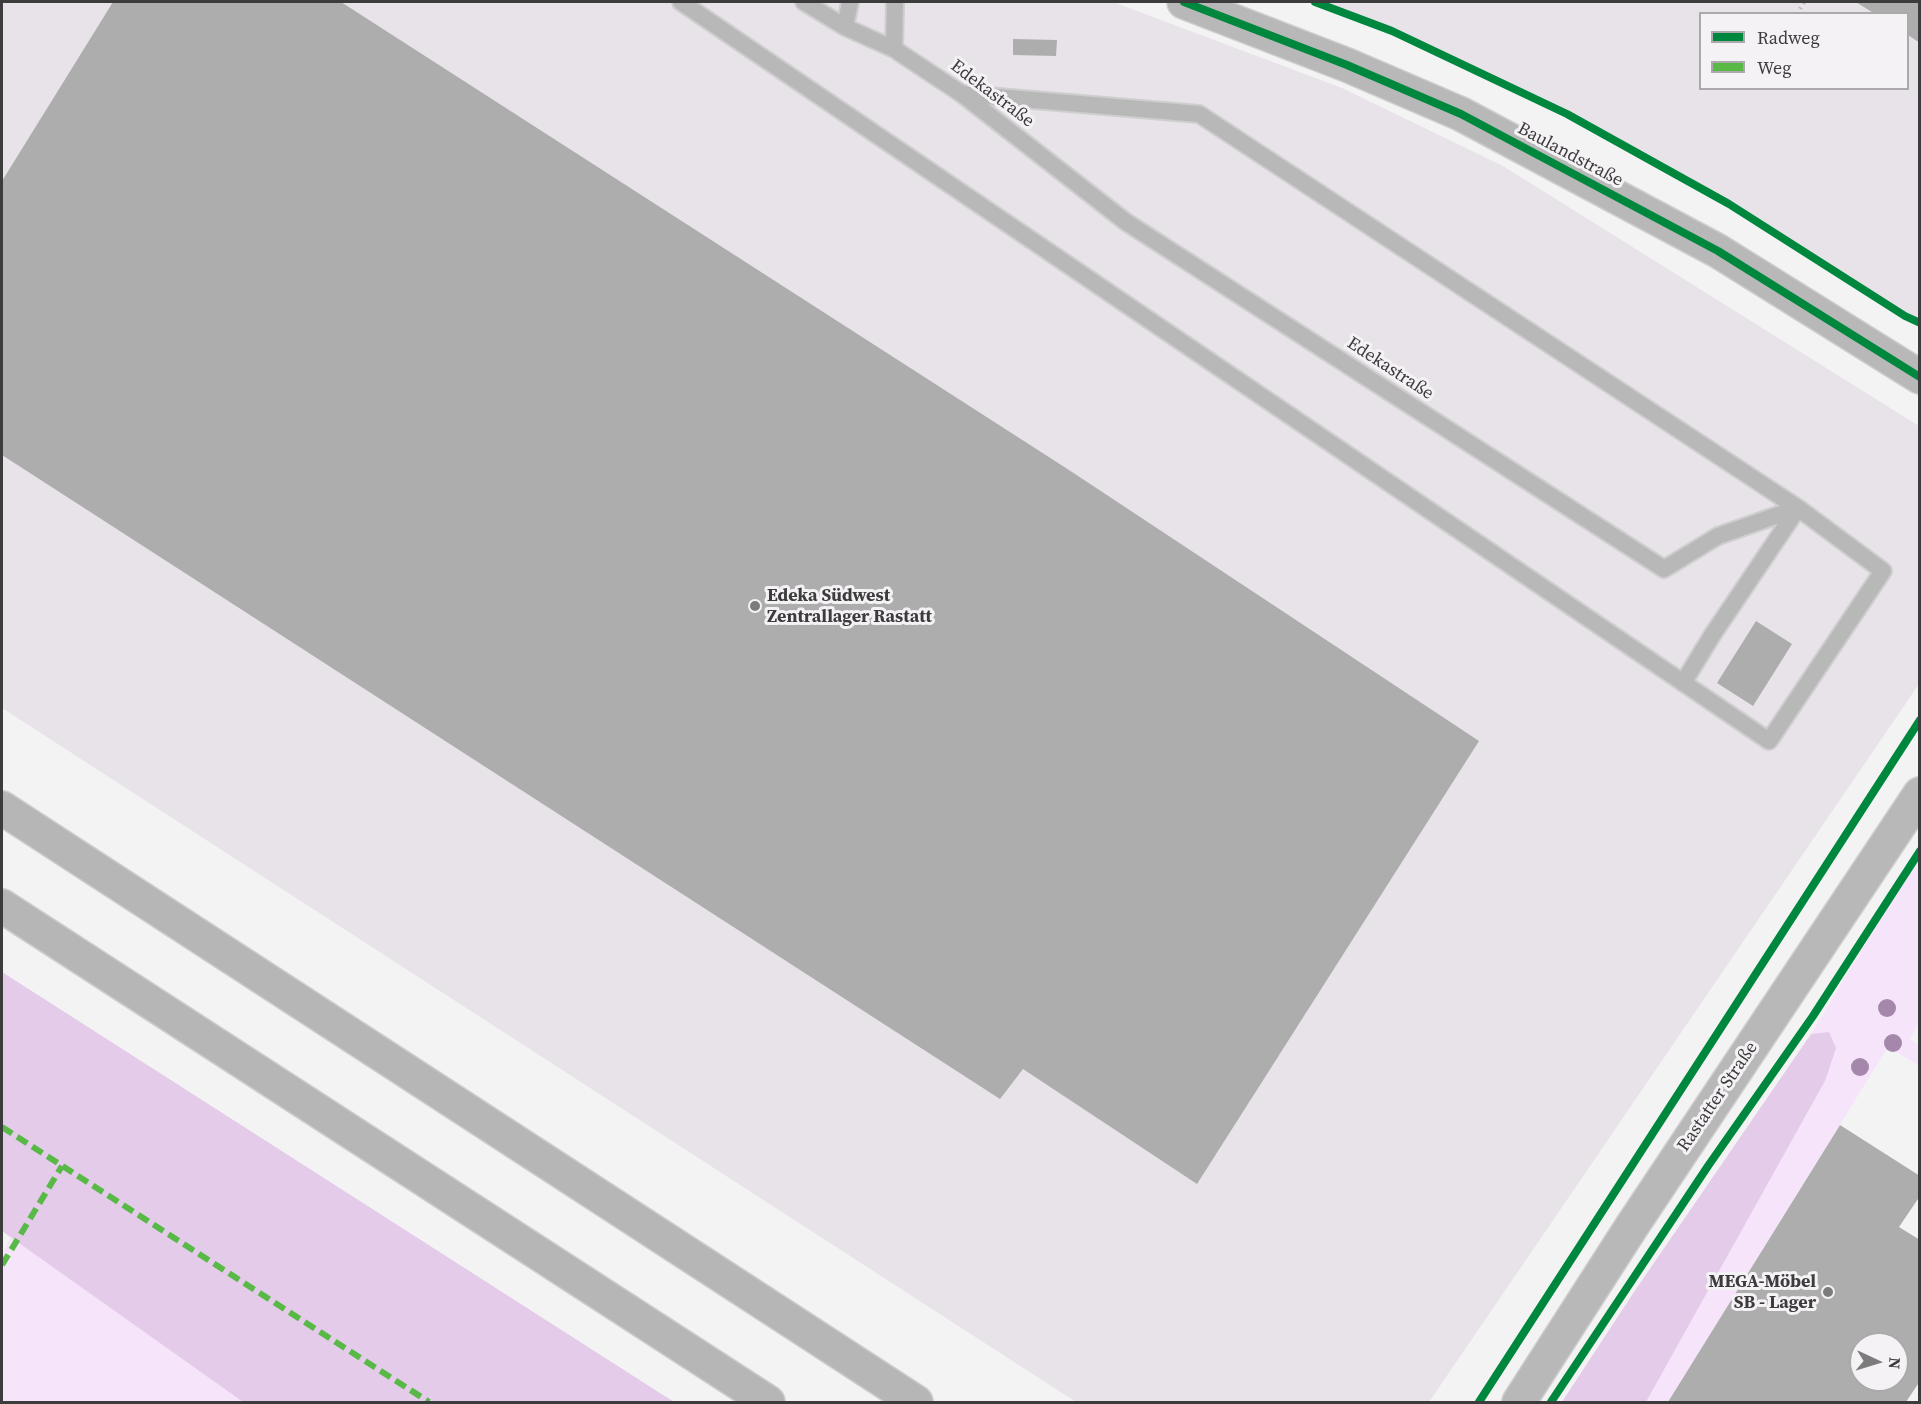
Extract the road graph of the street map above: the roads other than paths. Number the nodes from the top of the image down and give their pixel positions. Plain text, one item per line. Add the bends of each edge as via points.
1 (681, 2) edge
2 (804, 2) edge
3 (850, 2) edge
4 (895, 2) edge
5 (1184, 2) edge
6 (845, 27) junction
7 (894, 49) junction
8 (962, 94) junction
9 (1920, 377) edge
10 (1798, 508) junction
11 (1683, 683) junction
12 (1920, 794) edge
13 (2, 808) edge
14 (2, 906) edge
15 (768, 1402) edge
16 (916, 1402) edge
17 (1519, 1402) edge

1 - 11 lane
2 - 6 lane, Edekastraße
3 - 6 lane
4 - 7 lane
5 - 9 street, Baulandstraße via 1461,114 1718,251
6 - 7 lane, Edekastraße
7 - 8 lane, Edekastraße
8 - 10 lane via 1199,114
8 - 10 lane, Edekastraße via 1126,222 1664,569 1718,536
10 - 11 lane
10 - 11 lane via 1883,571 1769,741
12 - 17 street, Rastatter Straße
13 - 16 highway
14 - 15 highway

